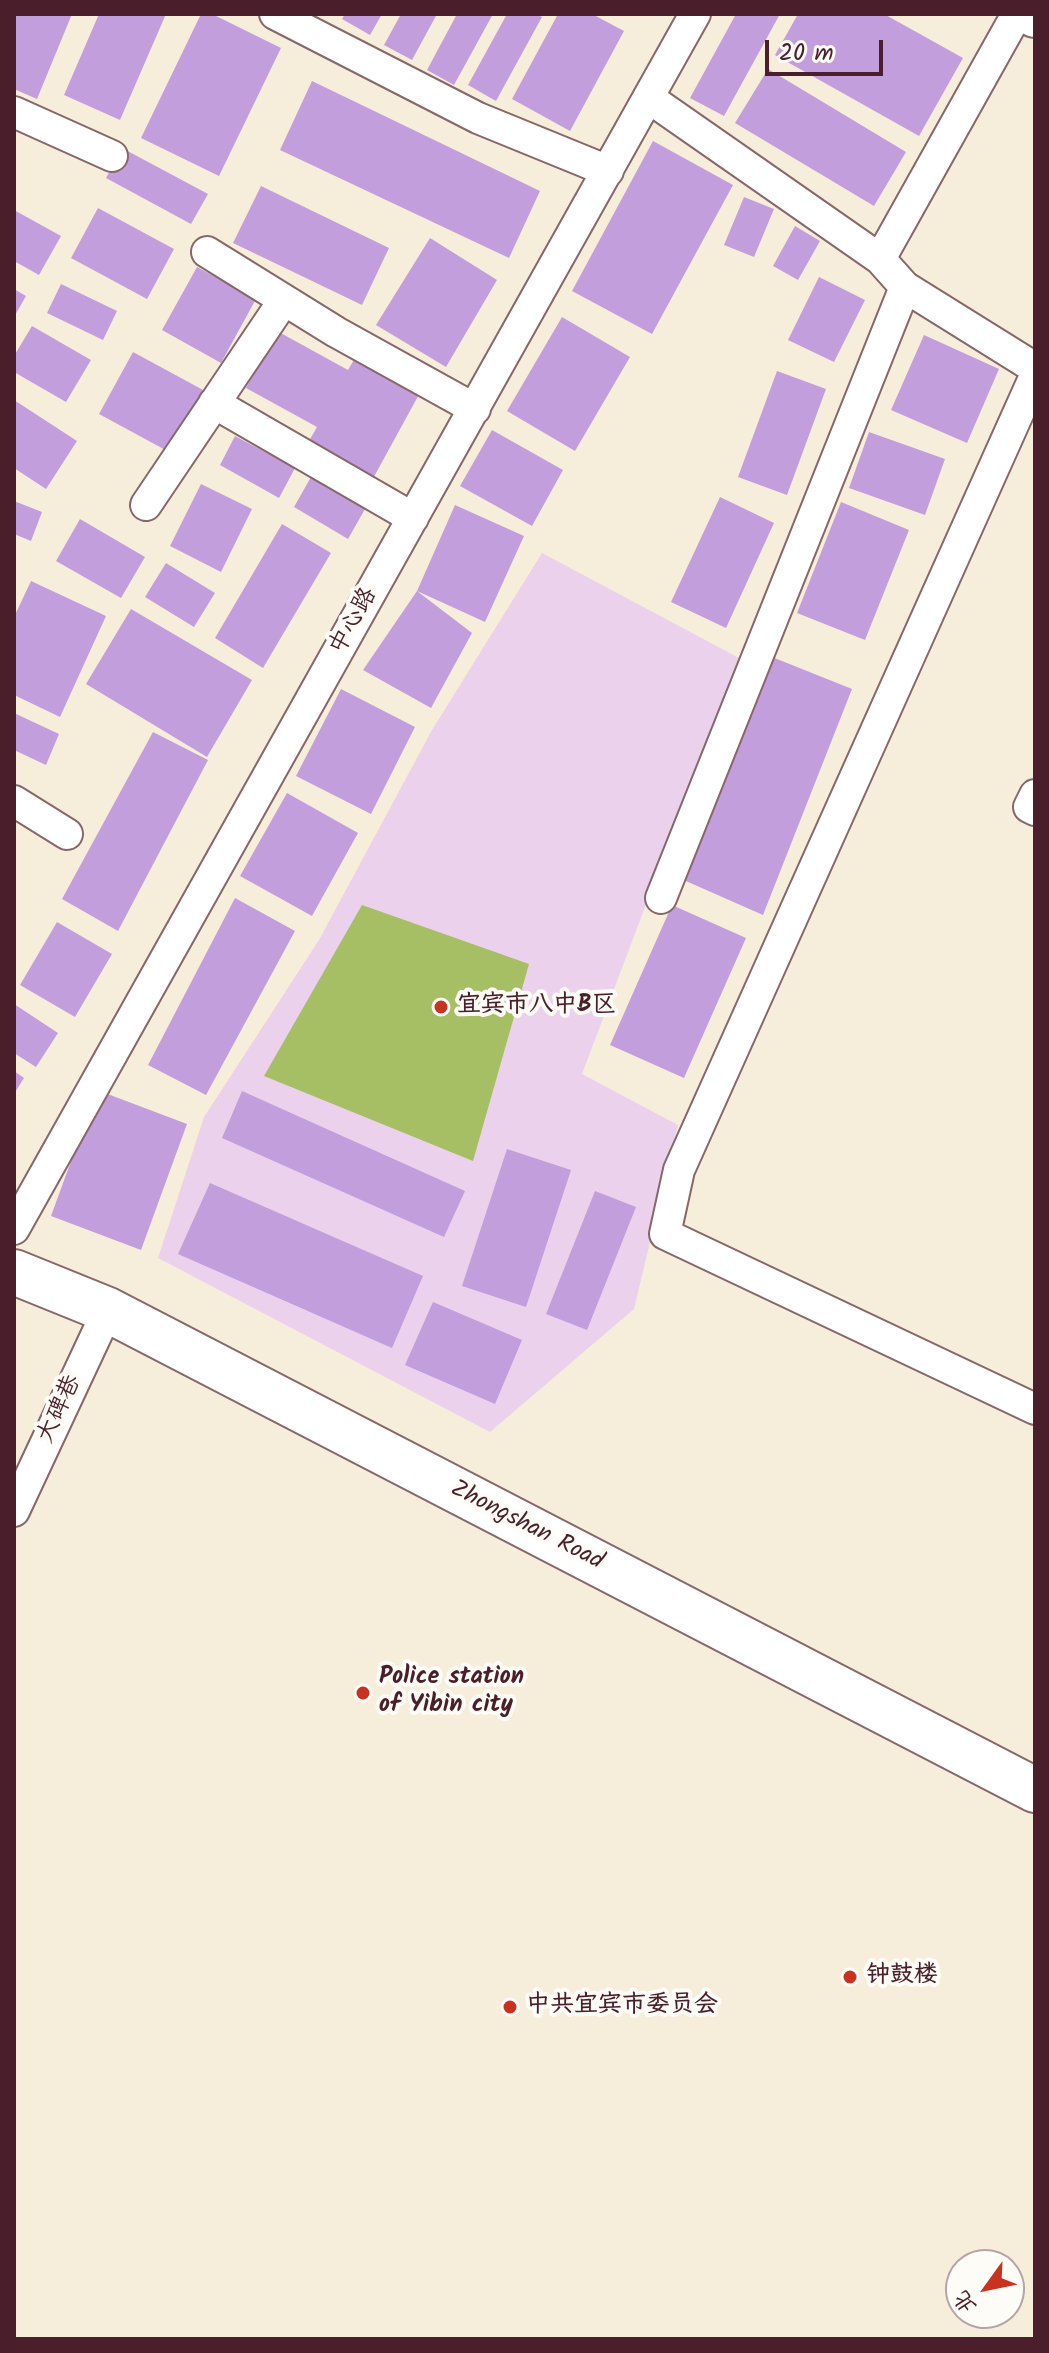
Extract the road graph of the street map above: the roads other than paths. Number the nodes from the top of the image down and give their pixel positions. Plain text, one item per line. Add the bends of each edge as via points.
1 (275, 14) edge
2 (695, 14) edge
3 (1017, 14) edge
4 (649, 98) junction
5 (14, 112) edge
6 (112, 156) dead end
7 (608, 171) junction
8 (207, 252) dead end
9 (880, 259) junction
10 (905, 287) junction
11 (284, 300) junction
12 (1035, 368) edge
13 (1035, 376) edge
14 (214, 403) junction
15 (475, 409) junction
16 (146, 505) dead end
17 (413, 518) junction
18 (1035, 795) edge
19 (14, 801) edge
20 (1035, 810) edge
21 (67, 834) dead end
22 (661, 898) dead end
23 (14, 1229) edge
24 (14, 1272) edge
25 (108, 1310) junction
26 (1035, 1409) edge
27 (14, 1511) edge
28 (1035, 1790) edge

1 - 7 street via 478,118
2 - 4 street, 中心路
3 - 9 street
4 - 7 street, 中心路
4 - 9 street
5 - 6 street
7 - 15 street, 中心路
8 - 11 street
9 - 10 street
10 - 12 street
10 - 22 street
11 - 14 street
11 - 15 street
13 - 26 street via 679,1170 665,1234
14 - 16 street
14 - 17 street
15 - 17 street, 中心路
17 - 23 street, 中心路
18 - 20 street via 1029,807
19 - 21 street
24 - 25 main road, Zhongshan Road
25 - 27 street, 大碑巷
25 - 28 main road, Zhongshan Road

